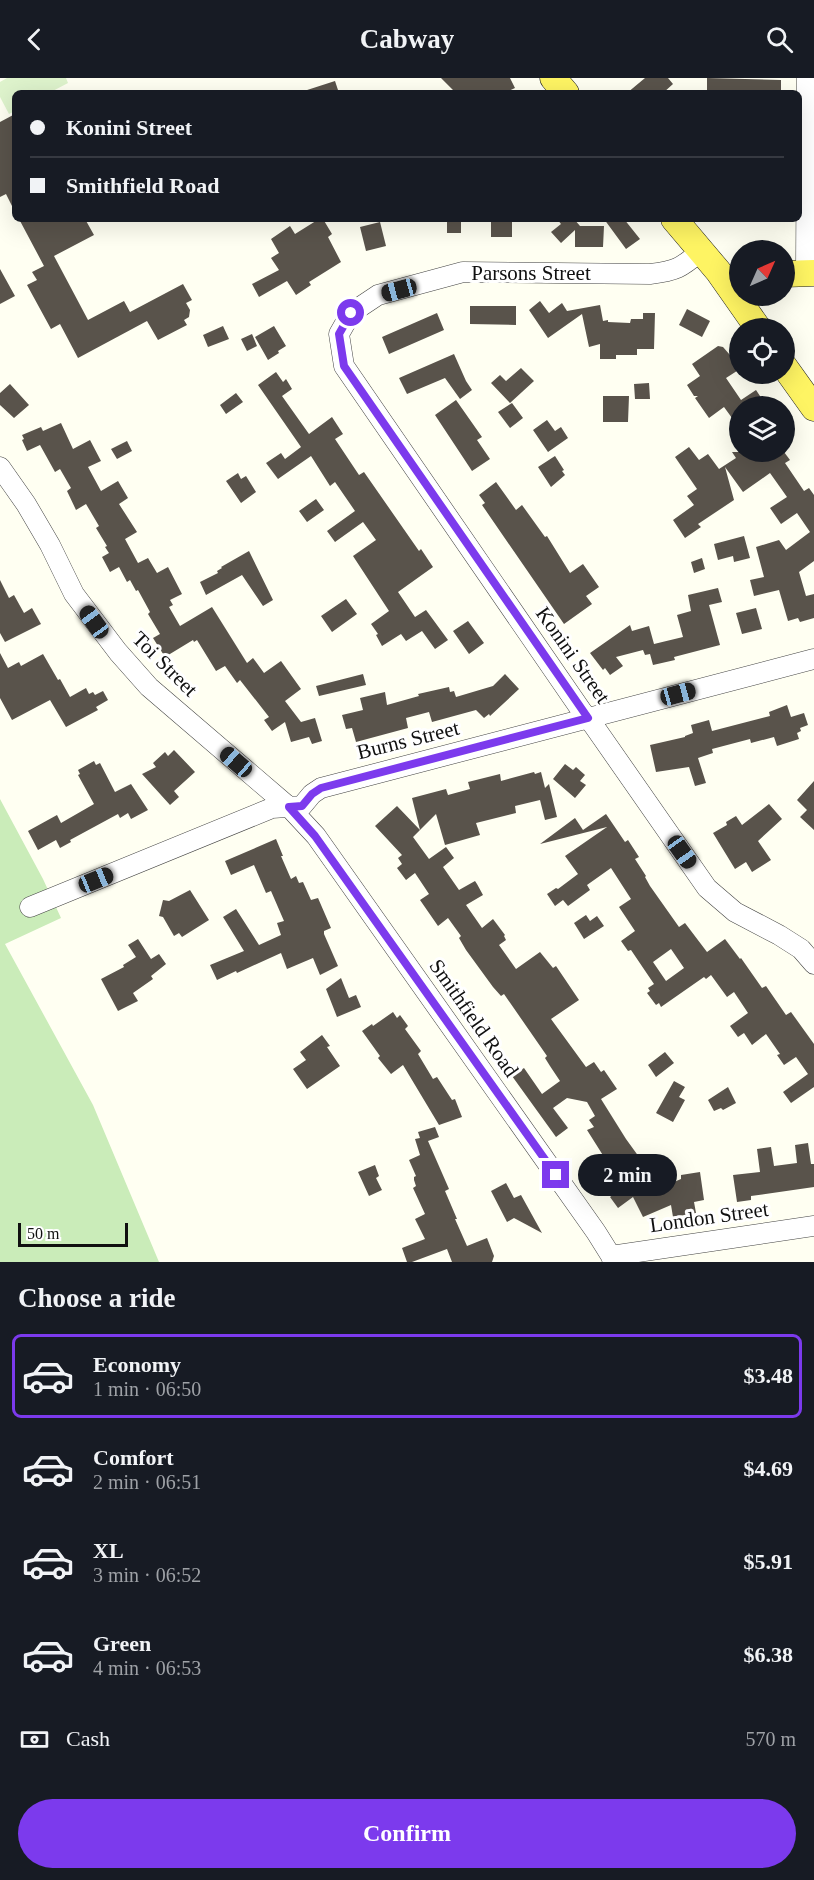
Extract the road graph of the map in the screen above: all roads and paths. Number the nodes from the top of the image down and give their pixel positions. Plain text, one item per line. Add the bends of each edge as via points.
1 (554, 78) edge
2 (807, 78) edge
3 (564, 90) edge
4 (677, 222) edge
5 (701, 251) junction
6 (802, 274) edge
7 (729, 284) edge
8 (339, 334) joint
9 (795, 381) edge
10 (814, 408) edge
11 (0, 467) edge
12 (814, 659) edge
13 (588, 718) junction
14 (289, 807) junction
15 (30, 907) dead end
16 (814, 964) edge
17 (814, 1226) edge
18 (612, 1259) edge

1 - 3 main road
2 - 6 street
4 - 5 main road
5 - 7 main road
5 - 8 street, Parsons Street via 679,269 668,272 463,272 378,295 351,313
8 - 13 street, Konini Street via 344,366
9 - 10 main road
11 - 14 street, Toi Street via 50,545 74,594 118,652 149,687
12 - 13 street, Burns Street
13 - 14 street, Burns Street via 321,788 302,806
13 - 16 street, Konini Street via 707,888 735,912 801,949
14 - 15 street, Burns Street via 272,808
14 - 18 street, Smithfield Road via 315,836
17 - 18 street, London Street

